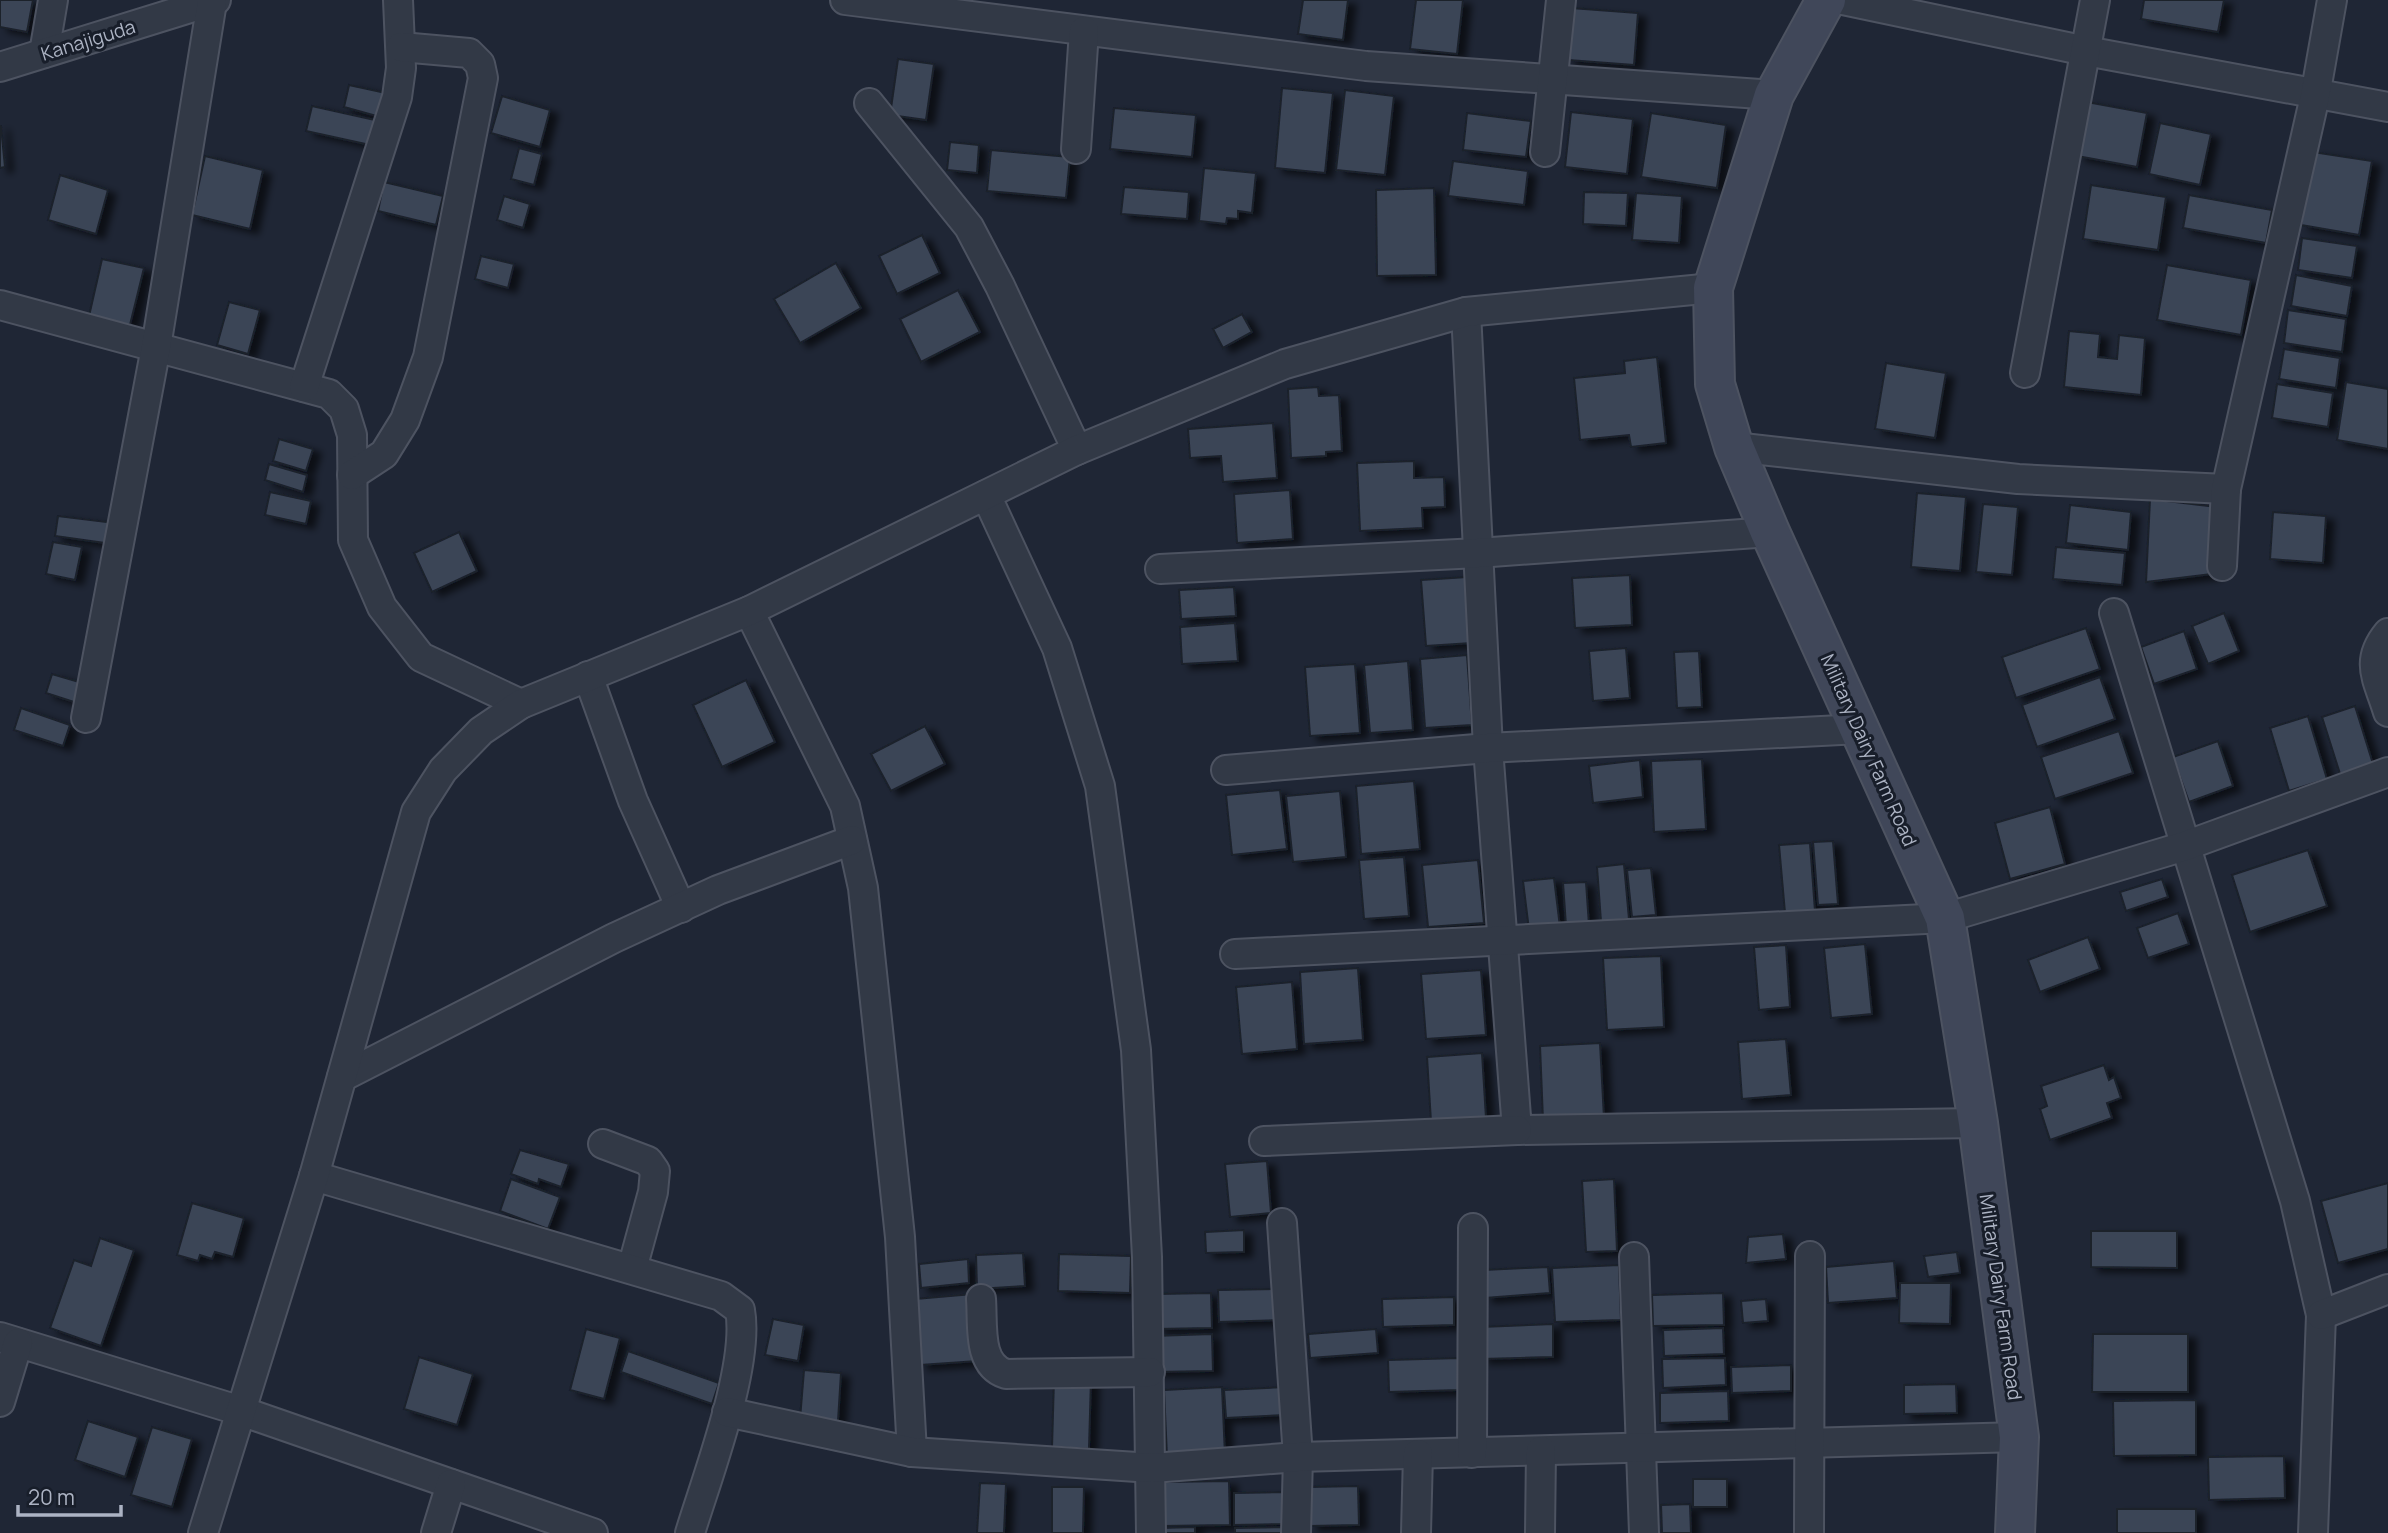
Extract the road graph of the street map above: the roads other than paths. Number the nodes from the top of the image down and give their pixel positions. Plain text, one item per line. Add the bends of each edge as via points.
1 (54, 0) edge
2 (398, 0) edge
3 (845, 0) edge
4 (1561, 0) edge
5 (1826, 0) edge
6 (1843, 0) edge
7 (2095, 0) edge
8 (2332, 0) edge
9 (214, 1) edge
10 (1084, 30) junction
11 (401, 47) junction
12 (2085, 51) junction
13 (44, 53) junction
14 (0, 67) edge
15 (1553, 81) junction
16 (1774, 95) junction
17 (2315, 96) junction
18 (869, 103) dead end
19 (2388, 107) edge
20 (1076, 149) dead end
21 (1545, 152) dead end
22 (1713, 288) junction
23 (0, 305) edge
24 (1466, 312) junction
25 (156, 347) junction
26 (2025, 373) dead end
27 (304, 387) junction
28 (1734, 447) junction
29 (1077, 450) junction
30 (352, 475) junction
31 (2226, 489) junction
32 (986, 495) junction
33 (1770, 531) junction
34 (1478, 554) junction
35 (2222, 566) dead end
36 (1160, 569) dead end
37 (749, 611) junction
38 (2114, 612) dead end
39 (2388, 633) edge
40 (587, 676) junction
41 (520, 704) junction
42 (2388, 712) edge
43 (86, 718) dead end
44 (1860, 729) junction
45 (1488, 748) junction
46 (1226, 770) dead end
47 (2388, 772) edge
48 (852, 840) junction
49 (2185, 846) junction
50 (681, 908) junction
51 (1945, 918) junction
52 (1501, 942) junction
53 (1235, 954) dead end
54 (342, 1077) junction
55 (1978, 1123) junction
56 (1517, 1130) junction
57 (1264, 1141) dead end
58 (603, 1144) dead end
59 (314, 1176) junction
60 (1282, 1223) dead end
61 (1473, 1228) dead end
62 (1810, 1256) dead end
63 (1634, 1257) dead end
64 (632, 1269) junction
65 (2388, 1289) edge
66 (981, 1299) dead end
67 (2321, 1315) junction
68 (9, 1340) edge
69 (1150, 1372) junction
70 (0, 1402) edge
71 (240, 1411) junction
72 (727, 1412) junction
73 (2019, 1437) junction
74 (1809, 1443) junction
75 (1641, 1448) junction
76 (1541, 1451) junction
77 (912, 1452) junction
78 (1472, 1453) junction
79 (1418, 1454) junction
80 (1298, 1457) junction
81 (1152, 1468) junction
82 (451, 1484) junction
83 (203, 1533) edge
84 (436, 1533) edge
85 (593, 1533) edge
86 (690, 1533) edge
87 (1151, 1533) edge
88 (1296, 1533) edge
89 (1416, 1533) edge
90 (1540, 1533) edge
91 (1644, 1533) edge
92 (1809, 1533) edge
93 (2015, 1533) edge
94 (2313, 1533) edge

1 - 13 street
2 - 11 street
3 - 10 street
4 - 15 street
5 - 16 main road, Military Dairy Farm Road
6 - 12 street
7 - 12 street
8 - 17 street
9 - 13 street, Kanajiguda
9 - 25 street
10 - 15 street via 1366,66
10 - 20 street
11 - 27 street via 397,97
11 - 30 street via 469,53 480,64 483,78 428,357 405,420 384,454
12 - 17 street
12 - 26 street
13 - 14 street, Kanajiguda
15 - 16 street
15 - 21 street
16 - 22 main road, Military Dairy Farm Road
17 - 19 street
17 - 31 street
18 - 29 street via 969,227
22 - 24 street
22 - 28 main road, Military Dairy Farm Road via 1715,384
23 - 25 street
24 - 29 street via 1285,364
24 - 34 street
25 - 27 street
25 - 43 street
27 - 30 street via 329,394 344,409 352,435
28 - 31 street via 2018,479
28 - 33 main road, Military Dairy Farm Road
29 - 32 street
30 - 41 street via 353,540 382,607 421,657
31 - 35 street
32 - 37 street
32 - 69 street via 1057,648 1100,786 1136,1050
33 - 34 street
33 - 44 main road, Military Dairy Farm Road
34 - 36 street
34 - 45 street
37 - 40 street
37 - 48 street via 845,806
38 - 49 street
39 - 42 street via 2375,649 2375,668
40 - 41 street
40 - 50 street via 633,801
41 - 54 street via 481,731 443,770 416,813
44 - 45 street
44 - 51 main road, Military Dairy Farm Road
45 - 46 street
45 - 52 street
47 - 49 street
48 - 50 street
48 - 77 street via 863,888 900,1237
49 - 51 street
49 - 67 street via 2295,1201
50 - 54 street
51 - 52 street
51 - 55 main road, Military Dairy Farm Road
52 - 53 street
52 - 56 street
54 - 59 street
55 - 56 street
55 - 73 main road, Military Dairy Farm Road
56 - 57 street
58 - 64 street via 648,1161 655,1171
59 - 64 street
59 - 71 street
60 - 80 street
61 - 78 street
62 - 74 street
63 - 75 street
64 - 72 street via 721,1296 740,1310 743,1329
65 - 67 street
66 - 69 street via 986,1360 993,1370 1006,1374
67 - 94 street
68 - 70 street
68 - 71 street
69 - 81 street
71 - 82 street
71 - 83 street
72 - 77 street
72 - 86 street
73 - 74 street
73 - 93 main road, Military Dairy Farm Road
74 - 75 street
74 - 92 street
75 - 76 street
75 - 91 street
76 - 78 street
76 - 90 street
77 - 81 street
78 - 79 street
79 - 80 street
79 - 89 street
80 - 81 street
80 - 88 street
81 - 87 street
82 - 84 street
82 - 85 street

